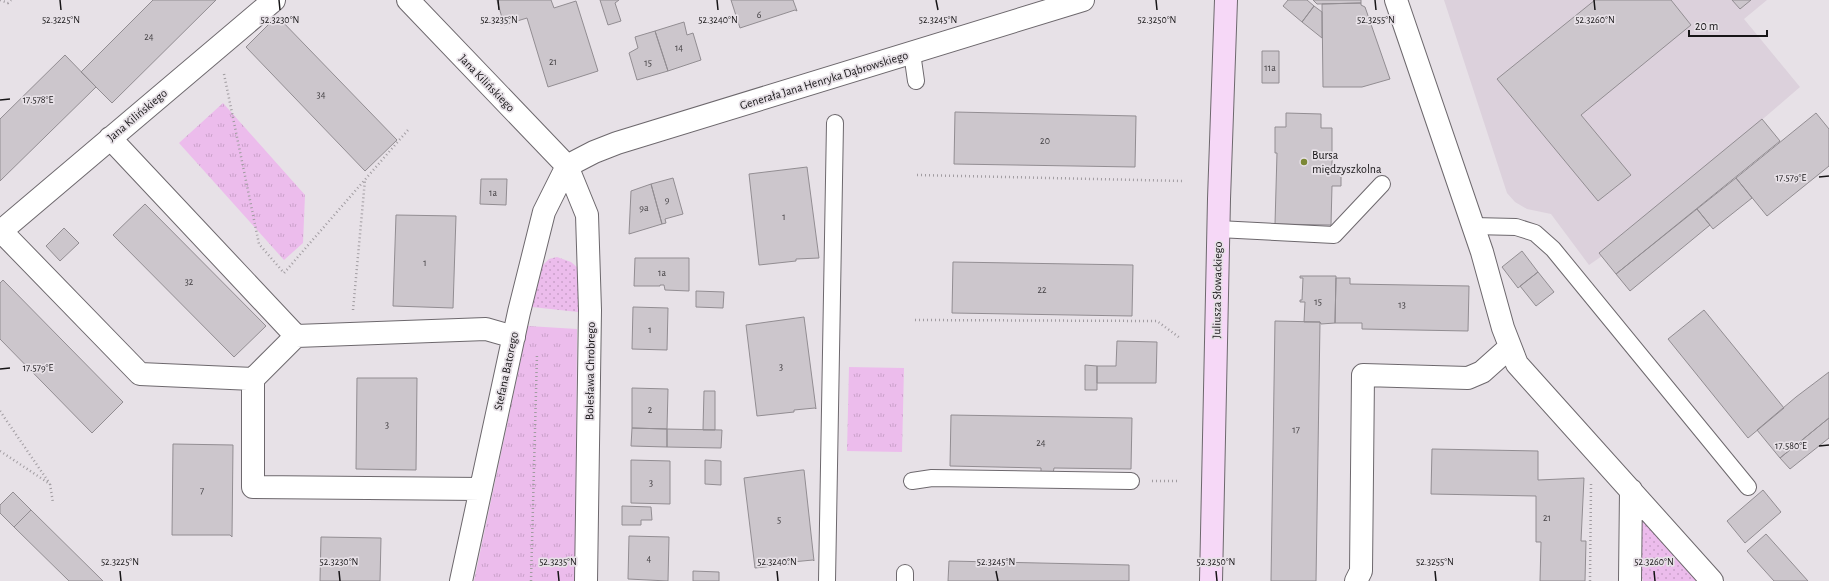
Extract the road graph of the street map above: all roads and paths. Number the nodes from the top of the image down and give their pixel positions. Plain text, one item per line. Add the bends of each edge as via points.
1 (0, 0) edge
2 (11, 0) edge
3 (274, 0) edge
4 (408, 0) edge
5 (1084, 0) edge
6 (1226, 0) edge
7 (1396, 0) edge
8 (219, 46) junction
9 (912, 53) junction
10 (916, 81) dead end
11 (836, 123) dead end
12 (408, 130) dead end
13 (110, 138) junction
14 (567, 166) junction
15 (917, 174) dead end
16 (365, 179) junction
17 (1182, 181) dead end
18 (1382, 184) dead end
19 (1473, 226) junction
20 (1218, 229) junction
21 (1, 231) edge
22 (353, 311) dead end
23 (915, 320) dead end
24 (296, 336) junction
25 (514, 337) junction
26 (1180, 338) dead end
27 (1510, 347) junction
28 (537, 350) dead end
29 (253, 379) junction
30 (0, 411) edge
31 (1592, 447) junction
32 (0, 450) edge
33 (912, 481) dead end
34 (1131, 481) joint
35 (1178, 481) dead end
36 (50, 484) junction
37 (1748, 487) dead end
38 (481, 489) junction
39 (1631, 490) junction
40 (53, 503) dead end
41 (461, 581) edge
42 (531, 581) edge
43 (586, 581) edge
44 (828, 581) edge
45 (1211, 581) edge
46 (1356, 581) edge
47 (1590, 581) edge
48 (1630, 581) edge
49 (1712, 581) edge

1 - 2 path via 8,3
3 - 8 street, Jana Kilińskiego
4 - 14 street, Jana Kilińskiego
5 - 9 street, Generała Jana Henryka Dąbrowskiego
6 - 20 street, Juliusza Słowackiego
7 - 19 street
8 - 13 street, Jana Kilińskiego
8 - 16 path via 259,244 284,273
9 - 10 lane
9 - 14 street, Generała Jana Henryka Dąbrowskiego via 617,143
11 - 44 lane
12 - 16 path
13 - 21 street, Jana Kilińskiego
13 - 24 street
14 - 25 street, Stefana Batorego via 544,212
14 - 43 street, Bolesława Chrobrego via 587,215 590,310
15 - 17 path
16 - 22 path
18 - 20 lane via 1334,235
19 - 27 street
19 - 37 lane via 1516,227 1535,233 1553,249
20 - 45 street, Juliusza Słowackiego
21 - 29 street via 140,374
23 - 26 path via 1157,321
24 - 25 street via 486,329
24 - 29 street
25 - 38 street, Stefana Batorego
27 - 31 street via 1517,364
27 - 46 street via 1482,372 1468,378 1363,375 1361,571
28 - 42 path
29 - 38 street via 253,487
30 - 36 path
31 - 39 street
31 - 47 path
32 - 36 path
33 - 34 lane via 932,478
34 - 35 path
36 - 40 path
38 - 41 street, Stefana Batorego
39 - 48 street
39 - 49 street

